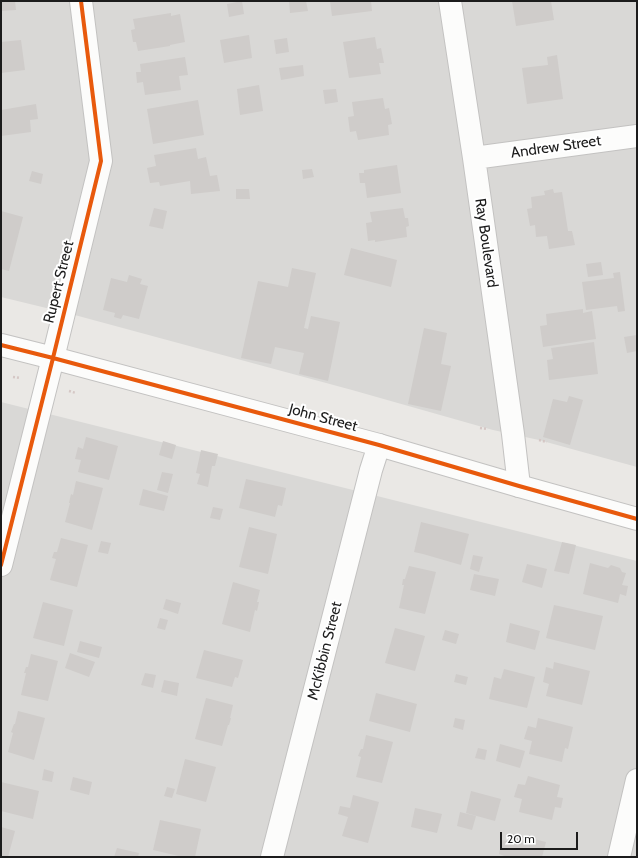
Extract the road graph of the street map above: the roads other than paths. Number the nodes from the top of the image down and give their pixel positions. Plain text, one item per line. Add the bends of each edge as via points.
1 (81, 1) edge
2 (450, 1) edge
3 (637, 136) edge
4 (474, 158) junction
5 (1, 345) edge
6 (53, 358) junction
7 (379, 446) junction
8 (519, 486) junction
9 (636, 518) edge
10 (1, 565) edge
11 (637, 780) edge
12 (272, 857) edge
13 (619, 857) edge

1 - 6 street, Rupert Street via 101,161
2 - 4 street, Ray Boulevard
3 - 4 street, Andrew Street
4 - 8 street, Ray Boulevard
5 - 6 street, John Street
6 - 7 street, John Street
6 - 10 street, Rupert Street
7 - 8 street, John Street
7 - 12 street, McKibbin Street
8 - 9 street, John Street
11 - 13 street

